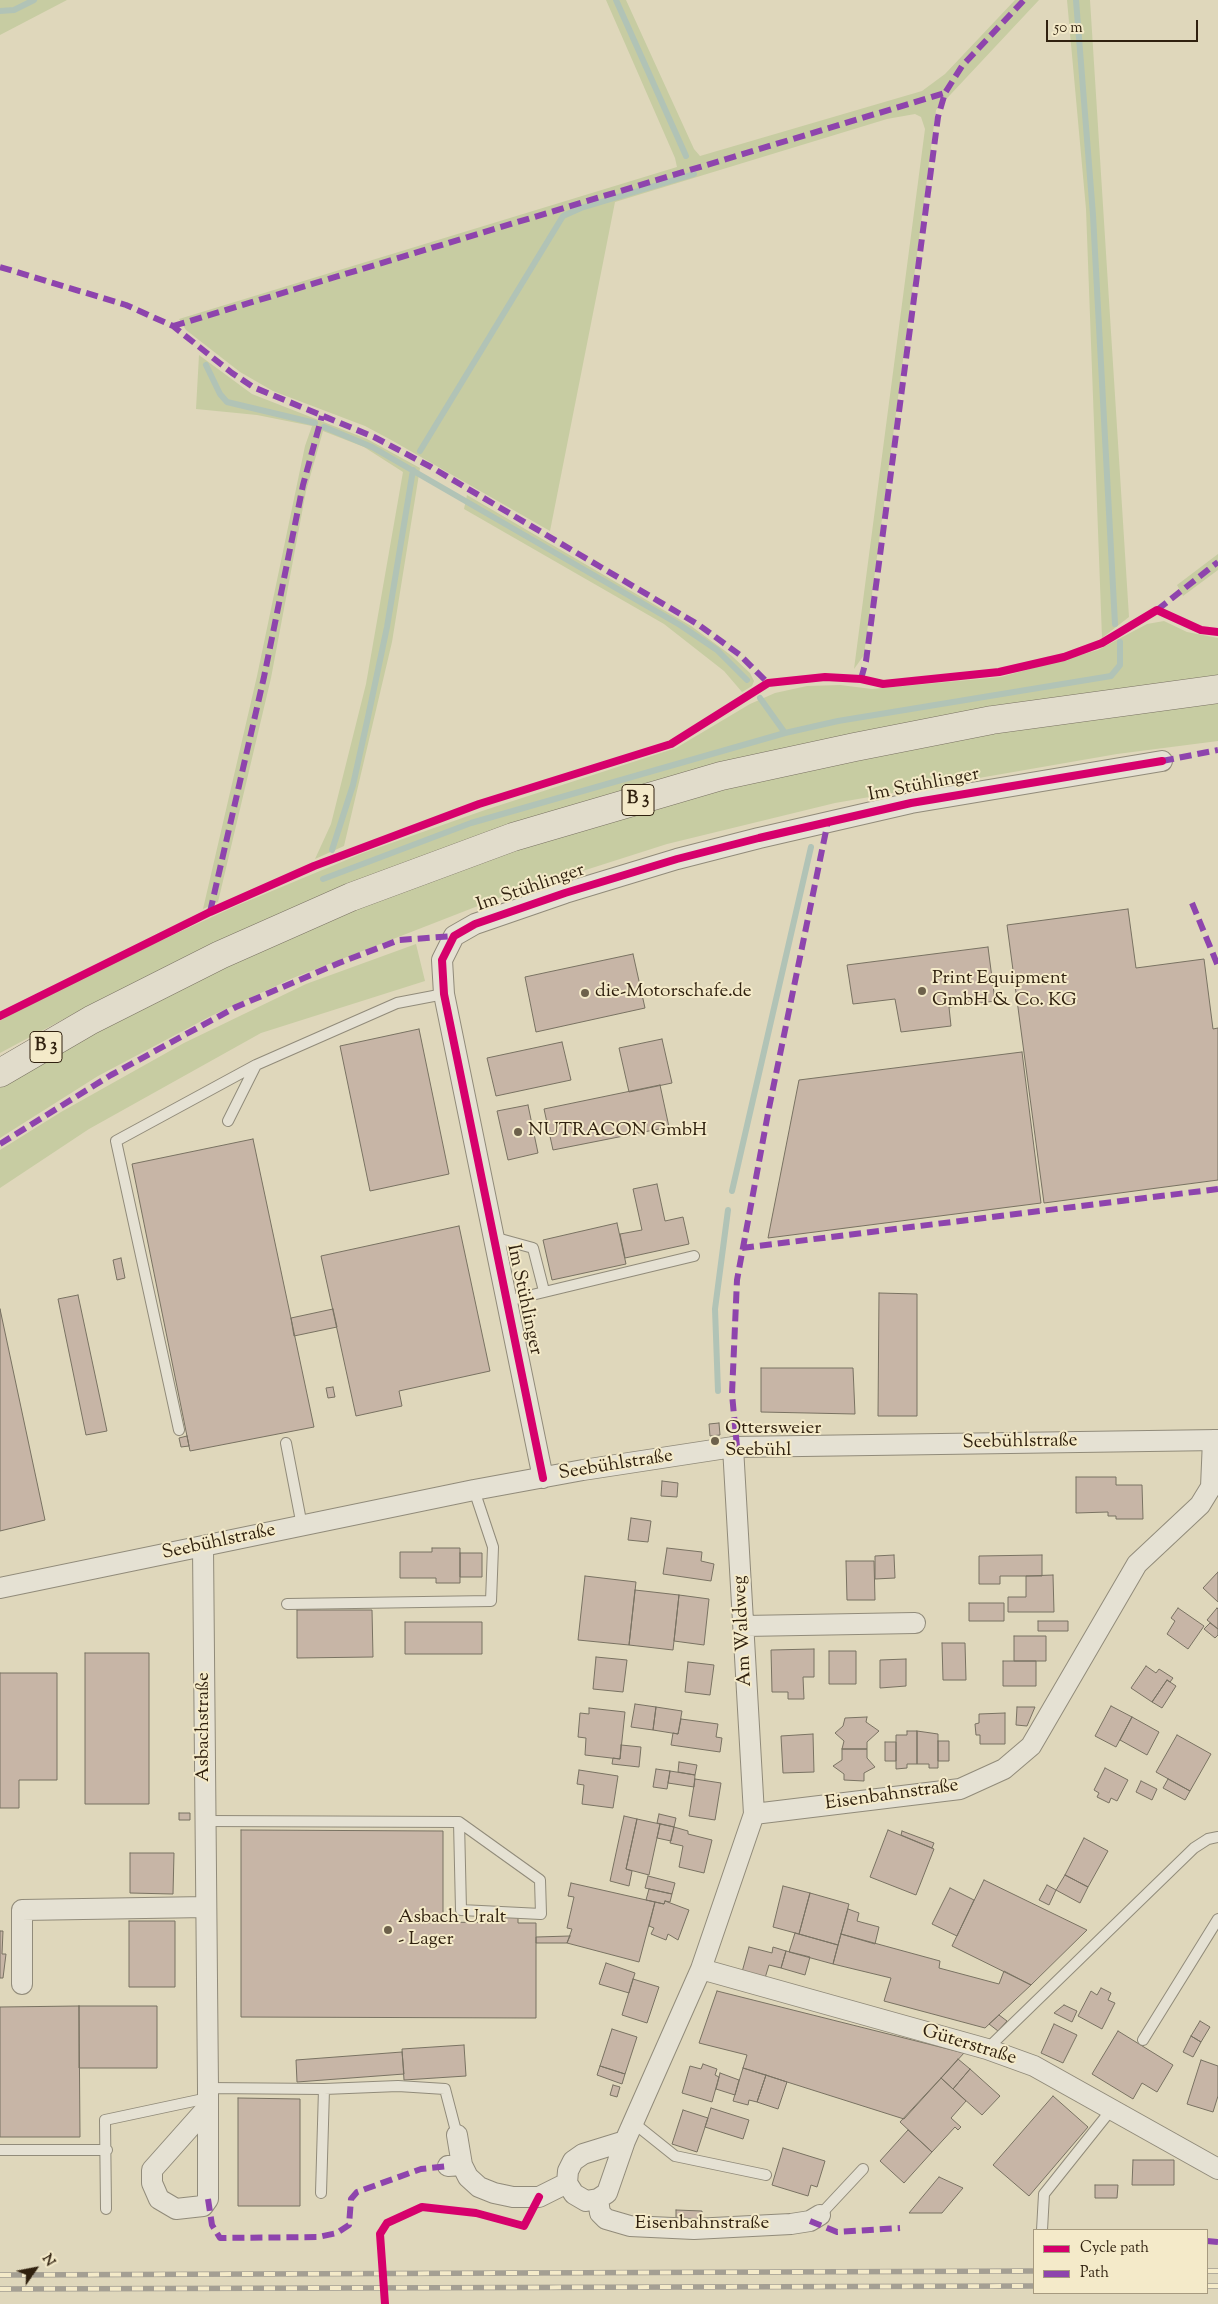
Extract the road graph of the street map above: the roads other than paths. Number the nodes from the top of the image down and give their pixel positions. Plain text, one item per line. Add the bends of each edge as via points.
1 (1218, 689) edge
2 (1162, 761) dead end
3 (444, 994) junction
4 (256, 1065) junction
5 (0, 1073) edge
6 (228, 1121) dead end
7 (493, 1237) junction
8 (694, 1256) dead end
9 (544, 1291) junction
10 (507, 1301) junction
11 (179, 1430) dead end
12 (1216, 1440) edge
13 (286, 1444) dead end
14 (733, 1447) junction
15 (543, 1478) junction
16 (474, 1490) junction
17 (302, 1526) junction
18 (203, 1546) junction
19 (0, 1588) edge
20 (287, 1604) dead end
21 (915, 1623) dead end
22 (744, 1626) junction
23 (754, 1814) junction
24 (205, 1821) junction
25 (459, 1822) junction
26 (1218, 1837) edge
27 (206, 1907) junction
28 (1218, 1919) edge
29 (701, 1970) junction
30 (22, 1984) dead end
31 (1143, 2040) dead end
32 (988, 2049) junction
33 (324, 2089) junction
34 (208, 2097) junction
35 (1111, 2110) junction
36 (630, 2132) junction
37 (457, 2135) joint
38 (0, 2150) edge
39 (107, 2150) junction
40 (1218, 2168) edge
41 (863, 2170) dead end
42 (766, 2175) dead end
43 (567, 2183) junction
44 (321, 2193) dead end
45 (598, 2200) junction
46 (106, 2209) dead end
47 (820, 2215) joint
48 (1042, 2229) edge

1 - 5 main road, B 3 via 992,720 855,747 722,776 513,836 351,897 220,954 91,1020
2 - 3 street, Im Stühlinger via 911,803 677,859 565,893 475,924 454,936 442,960
3 - 4 lane via 397,1003
3 - 7 street, Im Stühlinger
4 - 6 lane
4 - 11 lane via 116,1141
7 - 9 lane via 533,1248
7 - 10 street, Im Stühlinger
8 - 9 lane
9 - 10 lane
10 - 15 street, Im Stühlinger
12 - 14 street, Seebühlstraße
12 - 23 street, Eisenbahnstraße via 1210,1487 1200,1505 1137,1564 1031,1746 1004,1769 960,1788
13 - 17 lane
14 - 15 street, Seebühlstraße
14 - 22 street, Am Waldweg
15 - 16 street, Seebühlstraße
16 - 17 street, Seebühlstraße
16 - 20 lane via 493,1548 491,1602
17 - 18 street, Seebühlstraße
18 - 19 street, Seebühlstraße
18 - 24 street, Asbachstraße
21 - 22 street
22 - 23 street, Am Waldweg
23 - 29 street
24 - 25 lane
24 - 27 street, Asbachstraße
25 - 25 lane via 540,1880 542,1914 461,1910
26 - 32 lane via 1194,1848
27 - 30 street via 22,1910
27 - 34 street, Asbachstraße
28 - 31 lane
29 - 32 street, Güterstraße
29 - 36 street
32 - 35 street, Güterstraße via 1034,2066
33 - 34 lane
33 - 37 lane via 398,2086 445,2089
33 - 44 lane
34 - 34 street, Asbachstraße via 208,2199 203,2206 176,2209 159,2199 152,2183 152,2170
34 - 39 lane via 105,2120
35 - 40 street, Güterstraße
35 - 48 lane via 1044,2194
36 - 42 lane via 676,2156
36 - 43 street via 573,2162
36 - 45 street via 608,2193
37 - 43 street via 455,2165 479,2187 494,2194 539,2197
38 - 39 lane
39 - 46 lane
41 - 47 lane
43 - 45 street via 574,2194 586,2201
45 - 47 street, Eisenbahnstraße via 600,2213 606,2219 630,2226 694,2228 790,2224 810,2221

